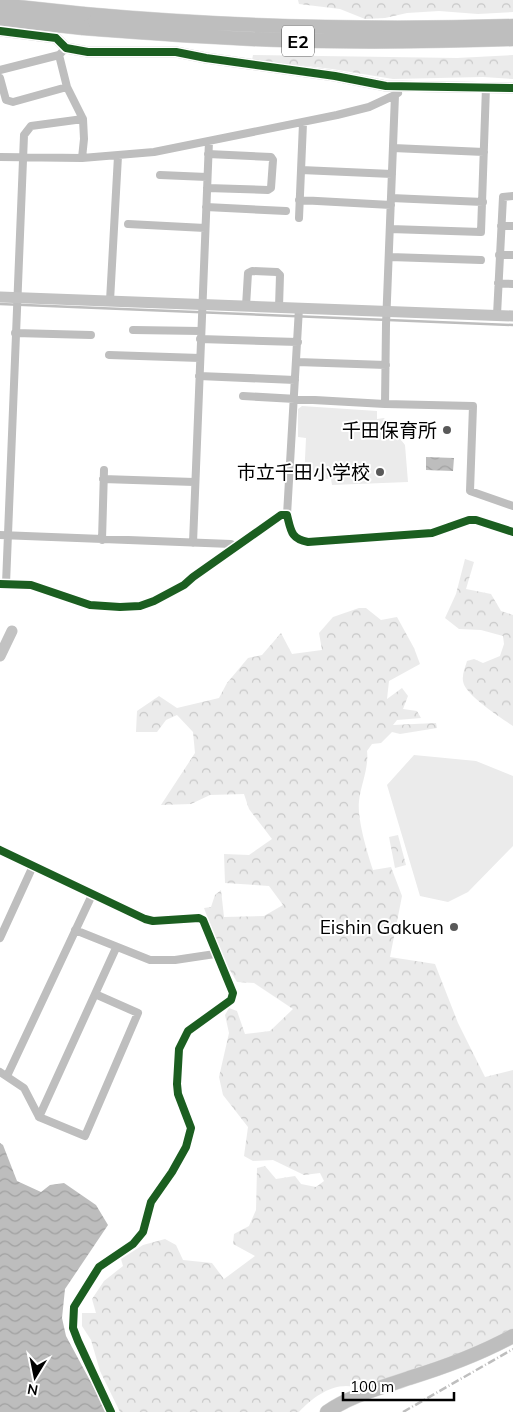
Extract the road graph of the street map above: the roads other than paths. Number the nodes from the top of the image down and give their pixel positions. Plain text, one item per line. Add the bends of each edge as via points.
1 (17, 0) edge
2 (53, 2) dead end
3 (0, 5) edge
4 (0, 19) edge
5 (84, 21) junction
6 (513, 26) edge
7 (6, 32) edge
8 (56, 38) junction
9 (513, 39) edge
10 (63, 51) junction
11 (0, 70) edge
12 (0, 78) edge
13 (407, 86) junction
14 (67, 87) junction
15 (486, 87) junction
16 (513, 88) edge
17 (394, 95) junction
18 (83, 119) junction
19 (303, 123) junction
20 (209, 141) junction
21 (393, 148) junction
22 (484, 152) junction
23 (208, 154) junction
24 (0, 156) edge
25 (118, 156) junction
26 (22, 157) junction
27 (82, 158) junction
28 (301, 170) junction
29 (392, 174) junction
30 (160, 175) dead end
31 (208, 176) junction
32 (207, 188) junction
33 (513, 196) edge
34 (300, 200) junction
35 (391, 201) junction
36 (482, 202) junction
37 (206, 208) junction
38 (286, 211) dead end
39 (299, 218) dead end
40 (128, 224) dead end
41 (500, 226) junction
42 (513, 226) edge
43 (205, 228) junction
44 (390, 229) junction
45 (499, 255) junction
46 (513, 255) edge
47 (390, 256) junction
48 (481, 260) dead end
49 (498, 283) junction
50 (513, 284) edge
51 (0, 297) edge
52 (110, 301) junction
53 (17, 302) junction
54 (246, 306) junction
55 (279, 307) junction
56 (202, 310) junction
57 (299, 313) junction
58 (497, 315) junction
59 (513, 316) edge
60 (387, 317) junction
61 (133, 330) dead end
62 (16, 334) junction
63 (91, 335) dead end
64 (201, 335) junction
65 (298, 342) junction
66 (109, 355) dead end
67 (200, 358) junction
68 (297, 362) junction
69 (386, 365) junction
70 (199, 376) junction
71 (295, 380) junction
72 (243, 396) dead end
73 (293, 400) junction
74 (385, 404) junction
75 (104, 470) dead end
76 (103, 479) junction
77 (194, 482) junction
78 (513, 506) edge
79 (287, 515) junction
80 (513, 532) edge
81 (3, 535) edge
82 (102, 540) junction
83 (193, 543) junction
84 (236, 547) junction
85 (3, 584) edge
86 (12, 631) dead end
87 (0, 656) edge
88 (0, 850) edge
89 (33, 866) junction
90 (92, 895) junction
91 (75, 930) junction
92 (0, 938) edge
93 (116, 948) junction
94 (215, 954) junction
95 (95, 994) junction
96 (0, 1072) edge
97 (8, 1076) junction
98 (39, 1116) junction
99 (513, 1336) edge
100 (111, 1412) edge
101 (327, 1412) edge

1 - 7 street
2 - 8 street
3 - 5 highway, E2, bridge
4 - 5 highway, E2, bridge
5 - 6 highway, E2 via 312,28
5 - 9 highway, E2 via 217,38 410,42
7 - 8 street
8 - 10 street
10 - 11 street
10 - 13 street via 176,52 386,86
10 - 14 street
12 - 14 street via 6,100 13,102
13 - 15 street
13 - 17 street
14 - 18 street
15 - 16 street
15 - 22 street
17 - 19 street via 369,107
17 - 21 street
18 - 26 street via 31,126 24,135
18 - 27 street
19 - 20 street
19 - 28 street
20 - 23 street
20 - 25 street
21 - 22 street
21 - 29 street
22 - 36 street
23 - 31 street
23 - 32 street via 271,156 273,160 271,188 268,190
24 - 26 street
25 - 27 street
25 - 52 street
26 - 27 street
26 - 53 street
28 - 29 street
28 - 34 street
29 - 35 street
30 - 31 street
31 - 32 street
32 - 37 street
33 - 41 street via 503,197
34 - 35 street
34 - 39 street
35 - 36 street
35 - 44 street
36 - 44 street via 481,232
37 - 38 street
37 - 43 street
40 - 43 street
41 - 42 street
41 - 45 street
43 - 56 street
44 - 47 street
45 - 46 street
45 - 49 street
47 - 48 street
47 - 60 street
49 - 50 street
49 - 58 street
51 - 53 street
52 - 53 street
52 - 56 street
53 - 62 street
54 - 55 street
54 - 55 street via 248,273 252,271 277,272 280,275
54 - 56 street
55 - 57 street
56 - 64 street
57 - 60 street
57 - 65 street
58 - 59 street
58 - 60 street
60 - 69 street
61 - 64 street
62 - 63 street
62 - 81 street
64 - 65 street
64 - 67 street
65 - 68 street
66 - 67 street
67 - 70 street
68 - 69 street
68 - 71 street
69 - 74 street
70 - 71 street
70 - 77 street
71 - 73 street
72 - 73 street
73 - 74 street
73 - 79 street
74 - 78 street via 473,406 470,491
75 - 76 street
76 - 77 street
76 - 82 street
77 - 83 street
79 - 80 street via 291,532 308,542 432,533 469,520
79 - 84 street via 281,515
81 - 82 street
81 - 85 street
82 - 83 street
83 - 84 street via 231,544
84 - 85 street via 184,585 140,606 99,606 31,585
86 - 87 street
88 - 89 street
89 - 90 street
89 - 92 street
90 - 91 street
90 - 94 street via 153,921 199,918 203,920
91 - 93 street
91 - 97 street
93 - 94 street via 150,960
93 - 95 street
94 - 100 street via 233,994 231,1000 188,1031 178,1049 178,1094 191,1128 186,1147 151,1202 142,1232 133,1244 99,1267 74,1306 73,1328
95 - 98 street
95 - 98 street via 138,1013 85,1136
96 - 97 street
97 - 98 street via 24,1088
99 - 101 highway via 454,1364 348,1399

